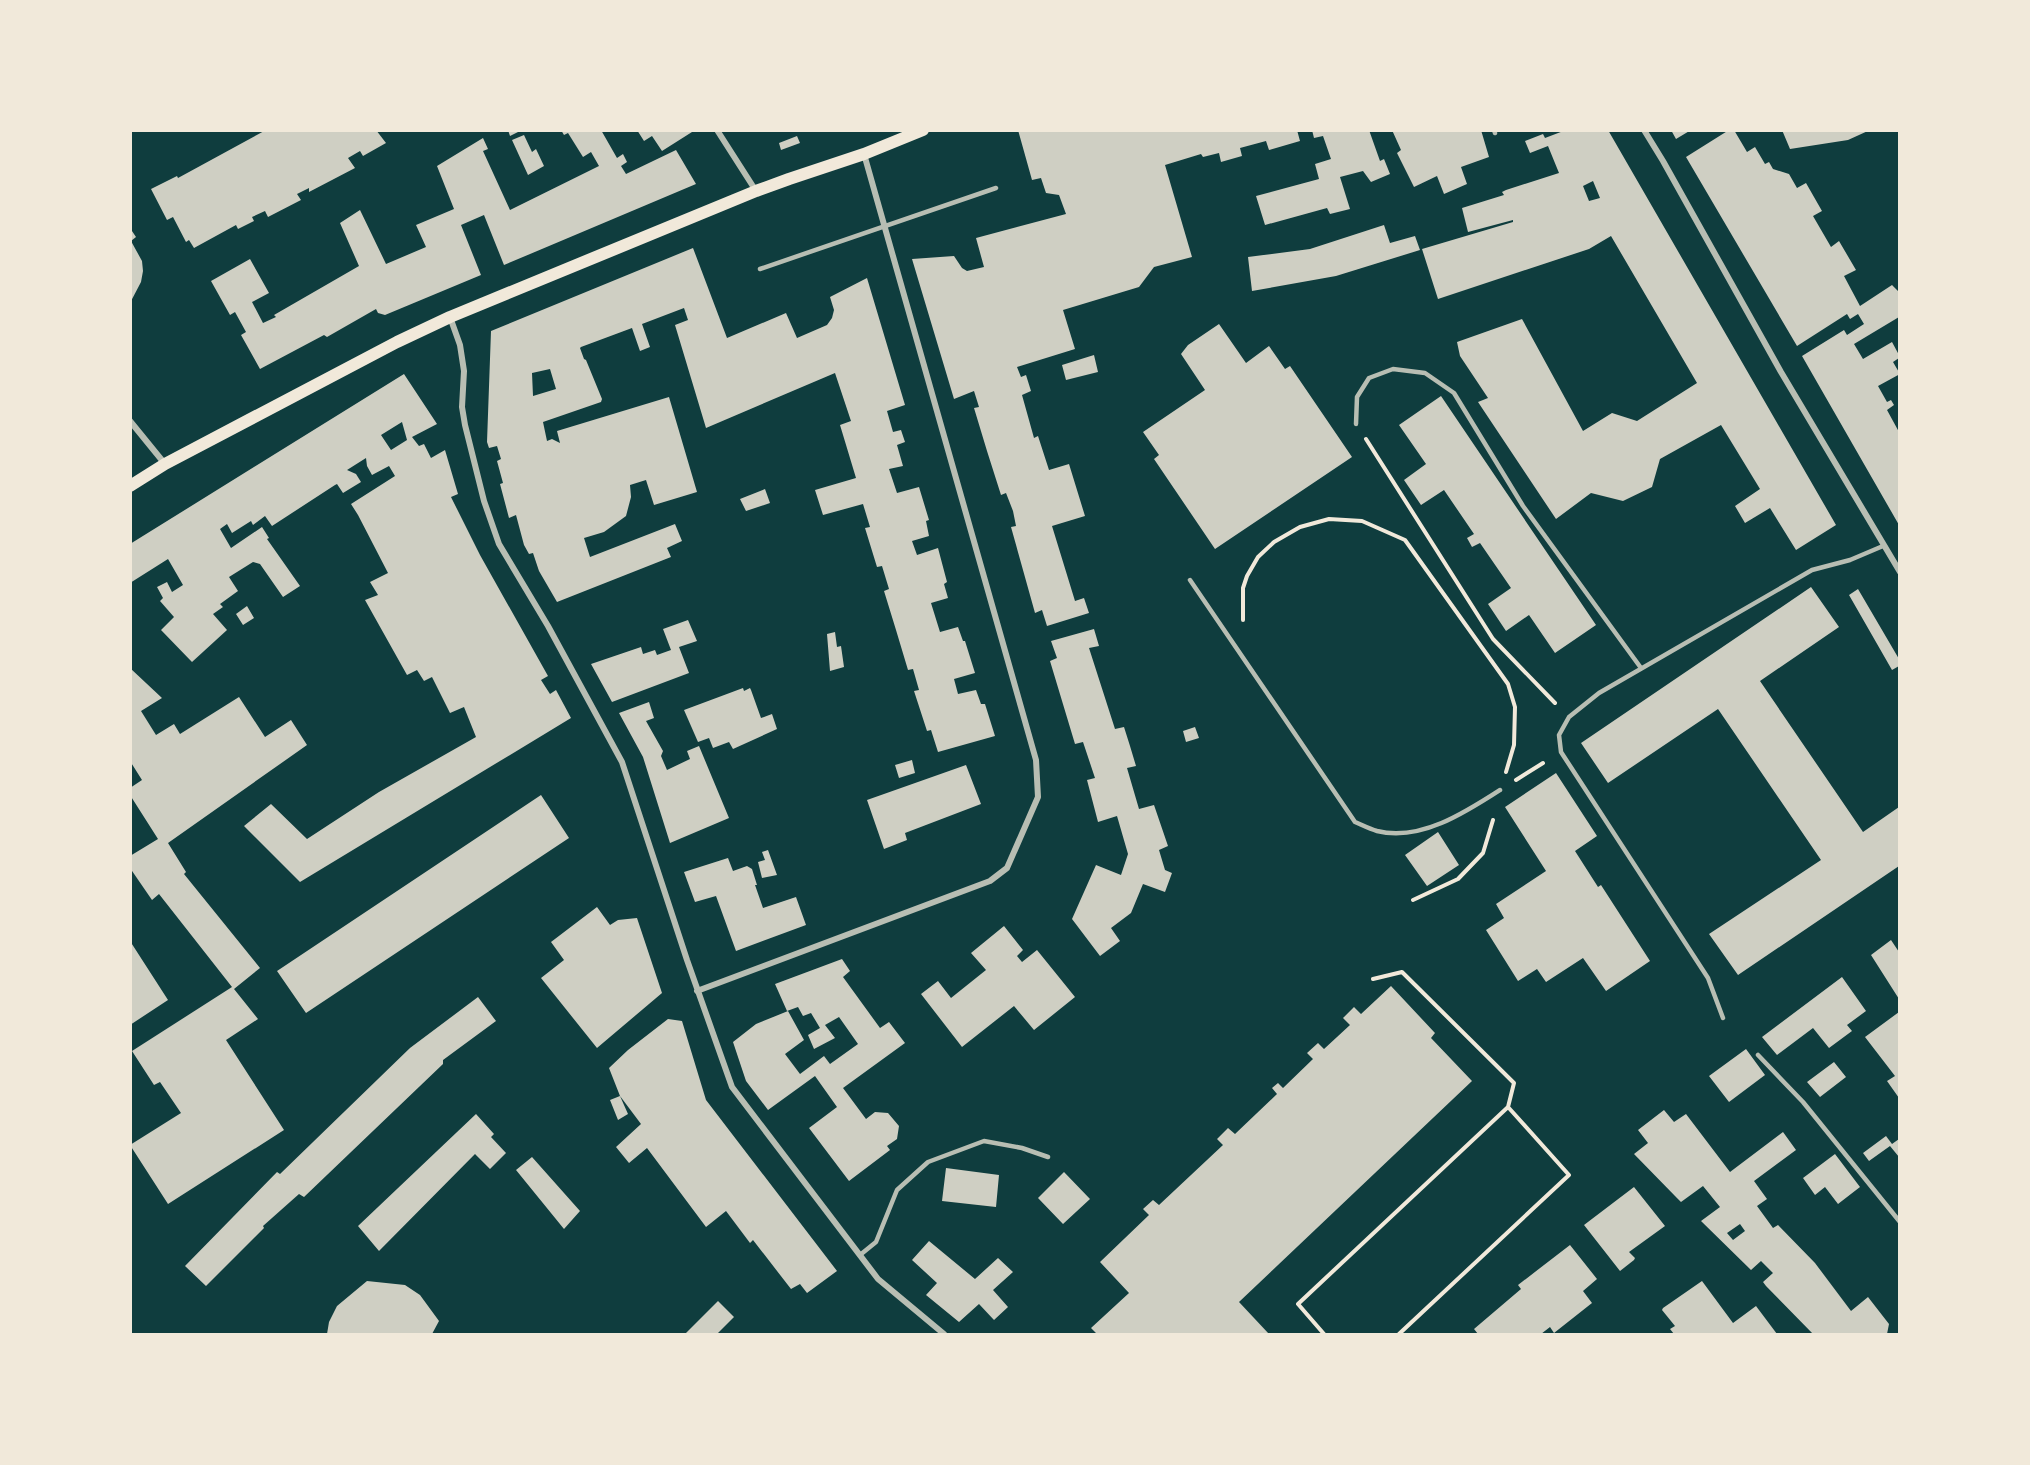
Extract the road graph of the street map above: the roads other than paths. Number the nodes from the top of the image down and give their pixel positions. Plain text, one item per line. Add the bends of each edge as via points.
1 (717, 130) edge
2 (923, 130) edge
3 (1644, 130) edge
4 (864, 154) junction
5 (996, 188) dead end
6 (756, 191) junction
7 (885, 227) junction
8 (760, 269) dead end
9 (450, 317) junction
10 (130, 421) edge
11 (1356, 424) road end
12 (165, 464) junction
13 (130, 486) edge
14 (1883, 546) junction
15 (1899, 572) edge
16 (1190, 580) dead end
17 (1641, 669) junction
18 (1500, 790) road end
19 (697, 991) junction
20 (1723, 1018) dead end
21 (1758, 1054) dead end
22 (1048, 1157) dead end
23 (1899, 1222) edge
24 (860, 1255) junction
25 (944, 1335) edge

1 - 6 street
2 - 4 main road
3 - 14 street
4 - 6 main road
4 - 7 street
5 - 7 lane
6 - 9 main road
7 - 8 lane
7 - 19 street via 1036,760 1038,797 1006,868 990,881
9 - 12 main road
9 - 19 street via 465,370 465,425 499,544 622,762
10 - 12 street
11 - 17 lane via 1357,397 1369,378 1393,369 1425,374 1454,393 1523,506
12 - 13 main road
14 - 15 street
14 - 17 lane via 1812,570
16 - 18 lane via 1355,822 1378,831 1398,833 1435,826 1460,816
17 - 20 lane via 1599,693 1569,717 1559,735 1561,752 1708,978
19 - 24 street via 732,1087
21 - 23 lane via 1803,1102
22 - 24 lane via 984,1141 928,1162 897,1190 876,1242
24 - 25 street via 878,1279

